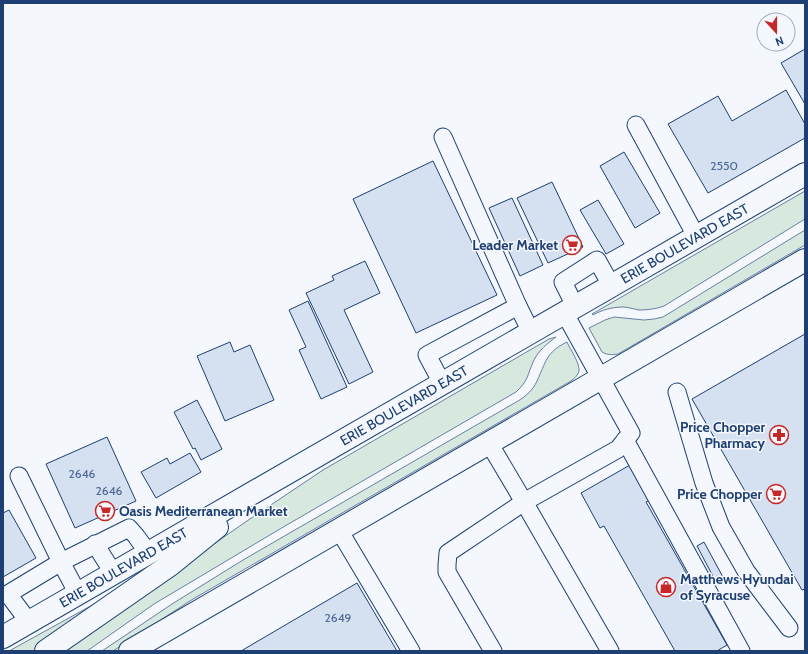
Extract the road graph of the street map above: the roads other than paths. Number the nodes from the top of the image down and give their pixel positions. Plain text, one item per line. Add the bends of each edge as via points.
1 (636, 125) dead end
2 (443, 137) dead end
3 (805, 174) edge
4 (696, 236) junction
5 (805, 260) edge
6 (611, 285) junction
7 (518, 306) junction
8 (570, 310) junction
9 (531, 332) junction
10 (601, 379) junction
11 (442, 383) junction
12 (677, 392) dead end
13 (625, 440) junction
14 (489, 443) junction
15 (18, 476) dead end
16 (271, 483) junction
17 (524, 502) junction
18 (339, 530) junction
19 (95, 544) junction
20 (148, 554) junction
21 (61, 562) junction
22 (114, 574) junction
23 (78, 594) junction
24 (29, 622) junction
25 (789, 628) dead end
26 (3, 637) edge
27 (46, 651) edge
28 (130, 651) edge
29 (411, 651) edge
30 (493, 651) edge
31 (610, 651) edge
32 (741, 651) edge

1 - 4 street
2 - 7 street
3 - 4 main road, ERIE BOULEVARD EAST
4 - 6 main road, ERIE BOULEVARD EAST
5 - 10 main road
6 - 8 main road, ERIE BOULEVARD EAST
6 - 8 street via 597,260 563,282
7 - 9 street
7 - 11 street via 427,355
8 - 9 main road, ERIE BOULEVARD EAST
8 - 10 street
9 - 11 main road, ERIE BOULEVARD EAST
10 - 13 street via 631,432
10 - 14 main road
11 - 16 main road, ERIE BOULEVARD EAST
12 - 25 street via 704,483 721,527 746,571
13 - 17 street via 618,449
13 - 32 street
14 - 17 street
14 - 18 main road
15 - 21 street
16 - 20 main road, ERIE BOULEVARD EAST
16 - 27 main road via 170,564
17 - 30 street via 448,553 447,572
17 - 31 street
18 - 28 main road
18 - 29 street
19 - 20 street via 129,528
19 - 21 street
19 - 22 street
20 - 22 main road, ERIE BOULEVARD EAST
21 - 23 street
21 - 24 street via 8,594
22 - 23 main road, ERIE BOULEVARD EAST
23 - 24 main road, ERIE BOULEVARD EAST
24 - 26 main road, ERIE BOULEVARD EAST

